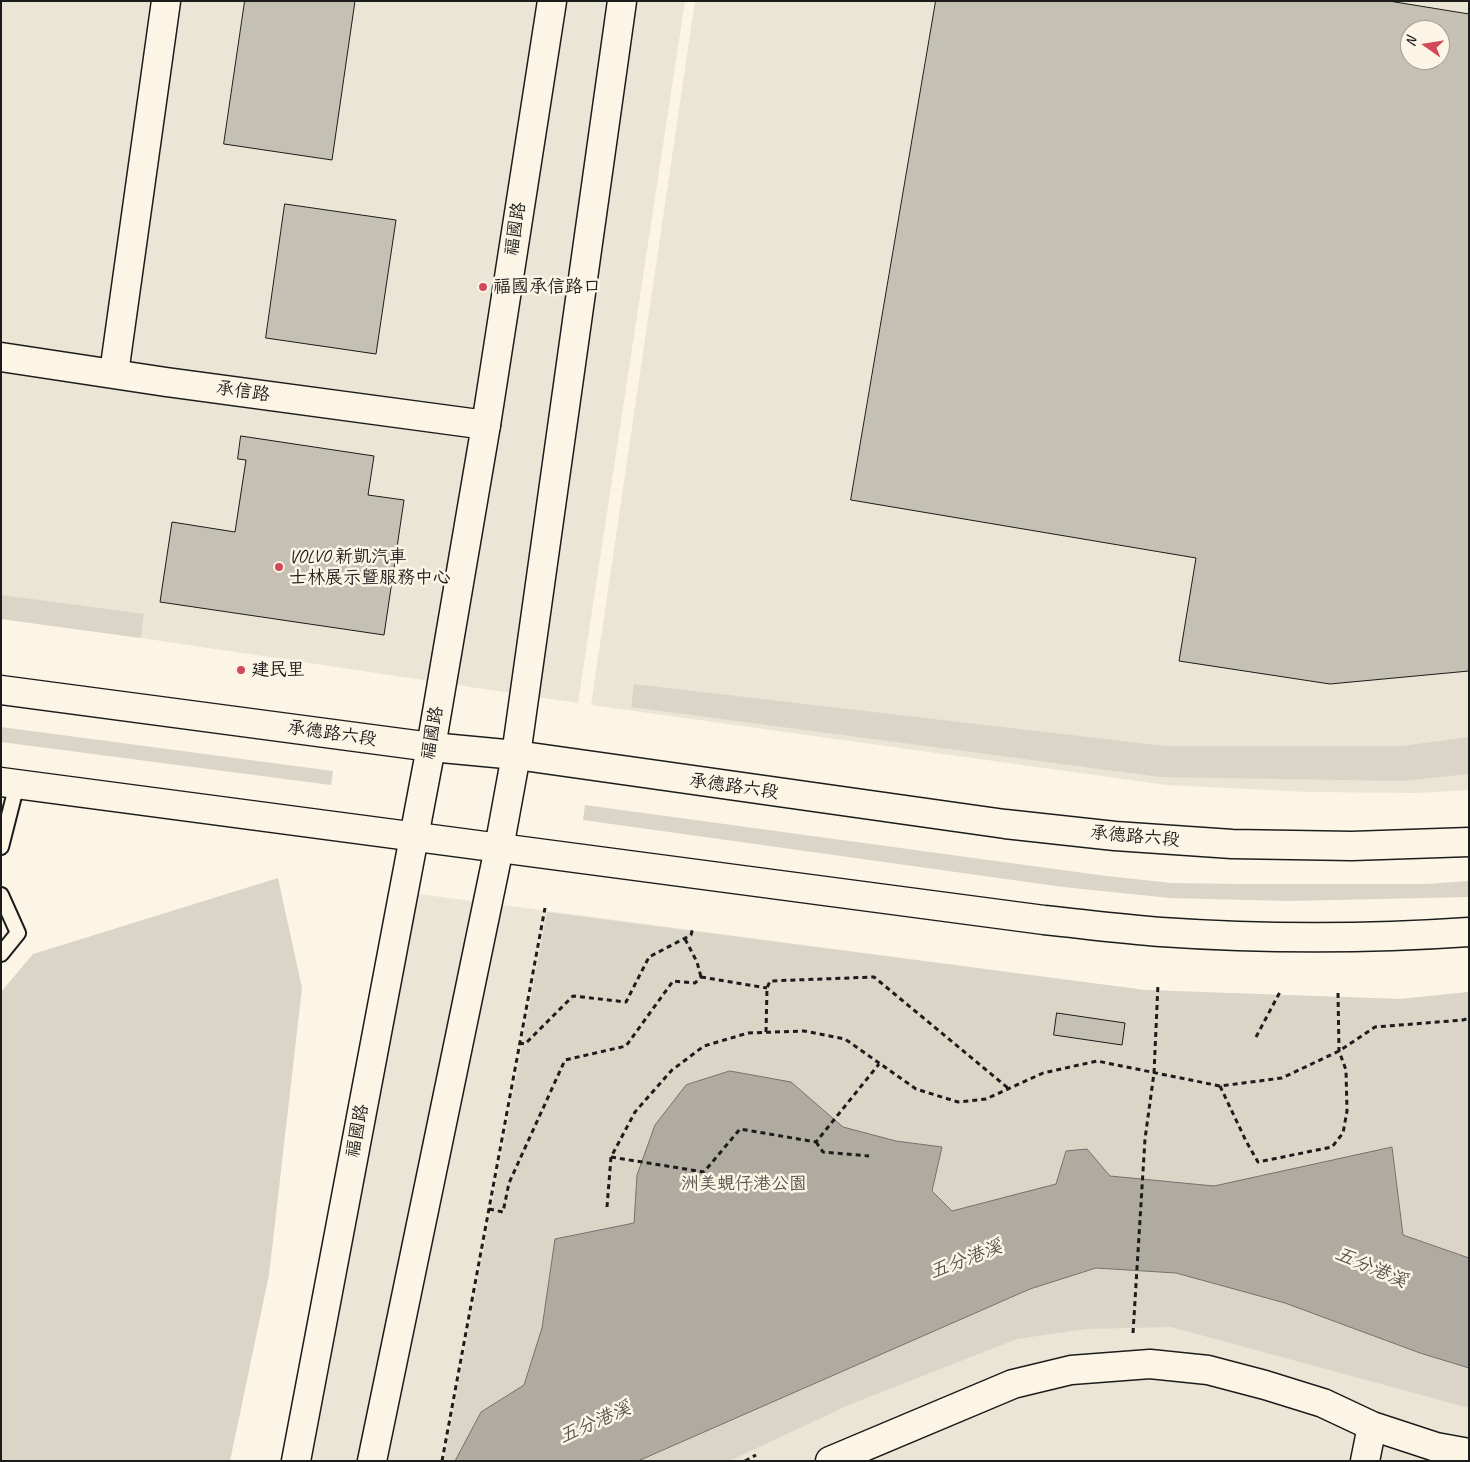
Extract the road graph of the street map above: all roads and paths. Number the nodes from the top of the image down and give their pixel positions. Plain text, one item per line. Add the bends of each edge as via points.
1 (166, 1) edge
2 (552, 1) edge
3 (622, 1) edge
4 (1, 357) edge
5 (114, 373) junction
6 (486, 425) junction
7 (1, 690) edge
8 (431, 747) junction
9 (516, 755) junction
10 (9, 783) edge
11 (414, 836) junction
12 (1469, 842) edge
13 (1, 847) edge
14 (499, 848) junction
15 (1, 895) edge
16 (545, 908) dead end
17 (694, 927) dead end
18 (1469, 932) edge
19 (684, 939) junction
20 (1, 954) edge
21 (701, 977) junction
22 (1158, 984) dead end
23 (767, 988) junction
24 (1281, 990) dead end
25 (1338, 993) dead end
26 (1469, 1018) edge
27 (766, 1032) junction
28 (1256, 1037) dead end
29 (519, 1043) junction
30 (1339, 1051) junction
31 (879, 1064) junction
32 (1154, 1072) junction
33 (1220, 1086) junction
34 (1008, 1088) junction
35 (816, 1142) junction
36 (869, 1156) dead end
37 (611, 1157) junction
38 (607, 1207) dead end
39 (488, 1209) junction
40 (1133, 1333) dead end
41 (1372, 1426) junction
42 (1469, 1453) edge
43 (756, 1456) dead end
44 (296, 1461) edge
45 (372, 1461) edge
46 (442, 1461) edge
47 (745, 1461) edge
48 (830, 1461) edge
49 (1365, 1461) edge

1 - 5 street
2 - 6 street, 福國路
3 - 9 street
4 - 5 street, 承信路
5 - 6 street, 承信路
6 - 8 street, 福國路
7 - 8 street, 承德路六段
8 - 9 street, 承德路六段
8 - 11 street, 福國路
9 - 12 street, 承德路六段 via 1005,824 1115,836 1232,844 1352,846
9 - 14 street
10 - 11 street
10 - 13 lane
11 - 14 street
11 - 44 street, 福國路
14 - 18 street via 1044,920 1161,932 1253,936 1405,936
14 - 45 street
15 - 20 lane via 18,933
16 - 29 path
17 - 19 path via 692,936
19 - 21 path
19 - 29 path via 649,957 626,1002 572,996 525,1044
21 - 23 path
21 - 39 path via 695,983 673,981 626,1046 565,1060 509,1183 503,1212
22 - 32 path
23 - 27 path
23 - 34 path via 770,981 874,977
24 - 28 path
25 - 30 path
26 - 30 path via 1375,1027
27 - 31 path via 804,1031 844,1039
27 - 37 path via 748,1033 704,1046 672,1070 635,1112
29 - 39 path
30 - 33 path via 1282,1078
30 - 33 path via 1346,1070 1347,1112 1343,1133 1332,1147 1258,1162
31 - 34 path via 916,1088 958,1102 986,1099
31 - 35 path
32 - 33 path
32 - 34 path via 1097,1061 1043,1073
32 - 40 path via 1145,1139
35 - 36 path via 823,1152
35 - 37 path via 740,1129 704,1172
37 - 38 path
39 - 46 path
41 - 42 street via 1436,1447
41 - 48 street via 1323,1403 1265,1385 1208,1370 1150,1364 1071,1370 1012,1384
41 - 49 street
43 - 47 path

